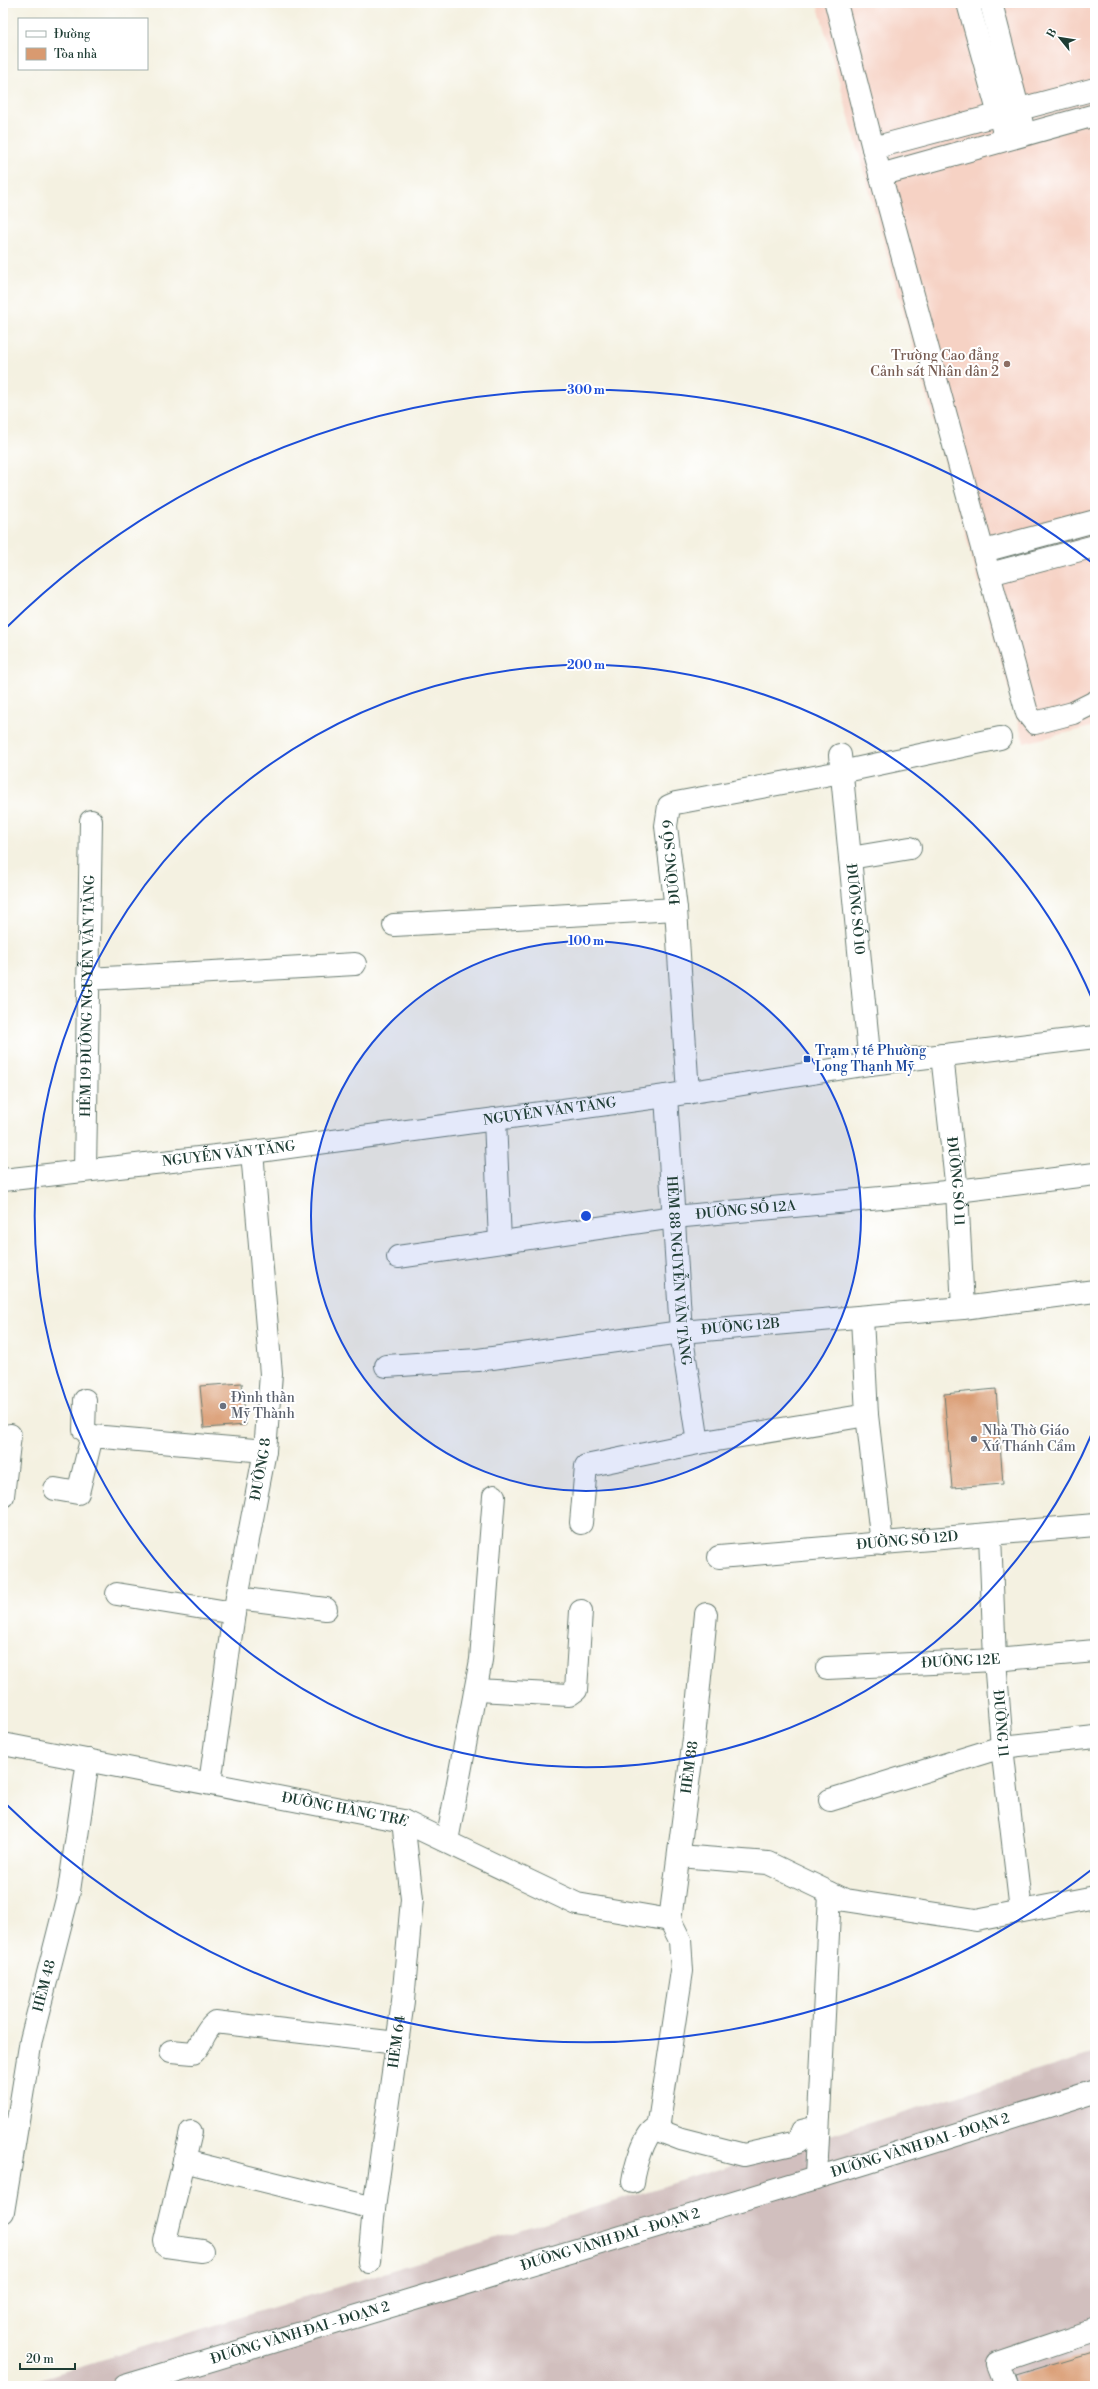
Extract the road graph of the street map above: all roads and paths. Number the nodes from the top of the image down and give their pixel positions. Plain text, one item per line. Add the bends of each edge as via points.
1 (836, 3) edge
2 (968, 3) edge
3 (991, 3) edge
4 (1095, 89) edge
5 (1009, 112) junction
6 (1095, 115) edge
7 (1015, 137) junction
8 (872, 148) junction
9 (880, 175) junction
10 (1095, 521) edge
11 (1095, 546) edge
12 (984, 551) junction
13 (990, 574) junction
14 (1095, 702) edge
15 (1000, 738) dead end
16 (840, 764) junction
17 (91, 821) dead end
18 (910, 848) dead end
19 (850, 858) junction
20 (676, 909) junction
21 (394, 925) dead end
22 (355, 964) dead end
23 (88, 979) junction
24 (1095, 1037) edge
25 (942, 1056) junction
26 (870, 1064) junction
27 (688, 1093) junction
28 (666, 1096) junction
29 (495, 1119) junction
30 (252, 1152) junction
31 (85, 1170) junction
32 (1095, 1174) edge
33 (3, 1180) edge
34 (957, 1191) junction
35 (674, 1217) junction
36 (500, 1242) junction
37 (398, 1257) dead end
38 (1095, 1291) edge
39 (963, 1308) junction
40 (862, 1318) junction
41 (682, 1332) junction
42 (386, 1366) dead end
43 (85, 1400) dead end
44 (867, 1415) junction
45 (10, 1435) dead end
46 (92, 1436) junction
47 (698, 1443) junction
48 (265, 1451) junction
49 (54, 1489) dead end
50 (3, 1496) edge
51 (494, 1496) dead end
52 (581, 1523) dead end
53 (1095, 1525) edge
54 (990, 1535) junction
55 (882, 1544) junction
56 (719, 1557) dead end
57 (117, 1594) dead end
58 (235, 1606) junction
59 (326, 1609) dead end
60 (581, 1611) dead end
61 (706, 1614) dead end
62 (1095, 1651) edge
63 (995, 1660) junction
64 (827, 1668) dead end
65 (477, 1690) junction
66 (1095, 1737) edge
67 (3, 1744) edge
68 (1002, 1747) junction
69 (88, 1760) junction
70 (210, 1783) junction
71 (830, 1800) dead end
72 (403, 1820) junction
73 (447, 1842) junction
74 (679, 1856) junction
75 (830, 1893) junction
76 (1095, 1897) edge
77 (1021, 1911) junction
78 (670, 1920) junction
79 (398, 2043) junction
80 (171, 2051) dead end
81 (1095, 2091) edge
82 (818, 2127) junction
83 (658, 2129) junction
84 (191, 2132) dead end
85 (184, 2161) junction
86 (816, 2177) junction
87 (633, 2182) dead end
88 (374, 2208) junction
89 (3, 2212) edge
90 (202, 2251) dead end
91 (369, 2262) dead end
92 (1095, 2330) edge
93 (125, 2386) edge
94 (1006, 2386) edge

1 - 8 street
2 - 5 street
3 - 5 street
4 - 5 street
5 - 7 street
5 - 8 street
6 - 7 street
7 - 9 street
8 - 9 street
9 - 12 street
10 - 12 street
11 - 13 street
12 - 13 street
13 - 14 street via 1027,713 1035,723 1073,713
15 - 16 street
16 - 19 street, ĐƯỜNG SỐ 10
16 - 20 street, ĐƯỜNG SỐ 9 via 676,802 669,806 666,826
17 - 23 street, HẺM 19 ĐƯỜNG NGUYỄN VĂN TĂNG
18 - 19 street
19 - 26 street, ĐƯỜNG SỐ 10
20 - 21 street
20 - 27 street, ĐƯỜNG SỐ 9
22 - 23 street
23 - 31 street, HẺM 19 ĐƯỜNG NGUYỄN VĂN TĂNG
24 - 25 street, NGUYỄN VĂN TĂNG
25 - 26 street, NGUYỄN VĂN TĂNG
25 - 34 street, ĐƯỜNG SỐ 11
26 - 27 street, NGUYỄN VĂN TĂNG
27 - 28 street, NGUYỄN VĂN TĂNG
28 - 29 street, NGUYỄN VĂN TĂNG
28 - 35 street, HẺM 88 NGUYỄN VĂN TĂNG
29 - 30 street, NGUYỄN VĂN TĂNG
29 - 36 street
30 - 31 street, NGUYỄN VĂN TĂNG
30 - 48 street, ĐƯỜNG 8 via 271,1374
31 - 33 street, NGUYỄN VĂN TĂNG
32 - 34 street, ĐƯỜNG SỐ 12A
34 - 35 street, ĐƯỜNG SỐ 12A
34 - 39 street, ĐƯỜNG SỐ 11
35 - 36 street, ĐƯỜNG SỐ 12A
35 - 41 street, HẺM 88 NGUYỄN VĂN TĂNG
36 - 37 street, ĐƯỜNG SỐ 12A
38 - 39 street, ĐƯỜNG 12B
39 - 40 street, ĐƯỜNG 12B
40 - 41 street, ĐƯỜNG 12B
40 - 44 street
41 - 42 street, ĐƯỜNG 12B via 478,1360
41 - 47 street, HẺM 88 NGUYỄN VĂN TĂNG
43 - 46 street via 84,1430
44 - 47 street
44 - 55 street
45 - 50 street
46 - 48 street
46 - 49 street via 78,1493
47 - 52 street via 586,1466
48 - 58 street, ĐƯỜNG 8
51 - 65 street
53 - 54 street, ĐƯỜNG SỐ 12D
54 - 55 street, ĐƯỜNG SỐ 12D
54 - 63 street, ĐƯỜNG 11
55 - 56 street, ĐƯỜNG SỐ 12D
57 - 58 street
58 - 59 street
58 - 70 street, ĐƯỜNG 8
60 - 65 street via 576,1690 569,1694
61 - 74 street, HẺM 88
62 - 63 street, ĐƯỜNG 12E
63 - 64 street, ĐƯỜNG 12E
63 - 68 street, ĐƯỜNG 11
65 - 73 street
66 - 68 street
67 - 69 street, ĐƯỜNG HÀNG TRE
68 - 71 street
68 - 77 street, ĐƯỜNG 11
69 - 70 street, ĐƯỜNG HÀNG TRE
69 - 89 street, HẺM 48 via 69,1891 31,2040
70 - 72 street, ĐƯỜNG HÀNG TRE
72 - 73 street, ĐƯỜNG HÀNG TRE
72 - 79 street, HẺM 64 via 412,1899
73 - 78 street, ĐƯỜNG HÀNG TRE via 577,1904
74 - 75 street via 768,1863
74 - 78 street, HẺM 88
75 - 77 street via 845,1900 976,1920
75 - 82 street
76 - 77 street
78 - 83 street via 680,1940 682,1971
79 - 80 street via 214,2022 207,2028 200,2046 193,2053
79 - 88 street, HẺM 64
81 - 86 street, ĐƯỜNG VÀNH ĐAI - ĐOẠN 2
82 - 83 street via 802,2132 798,2142 744,2155 681,2139
82 - 86 street
83 - 87 street via 652,2130 648,2137
84 - 85 street
85 - 88 street
85 - 90 street via 165,2241 166,2246
86 - 93 street, ĐƯỜNG VÀNH ĐAI - ĐOẠN 2
88 - 91 street, HẺM 64
92 - 94 street via 997,2363

